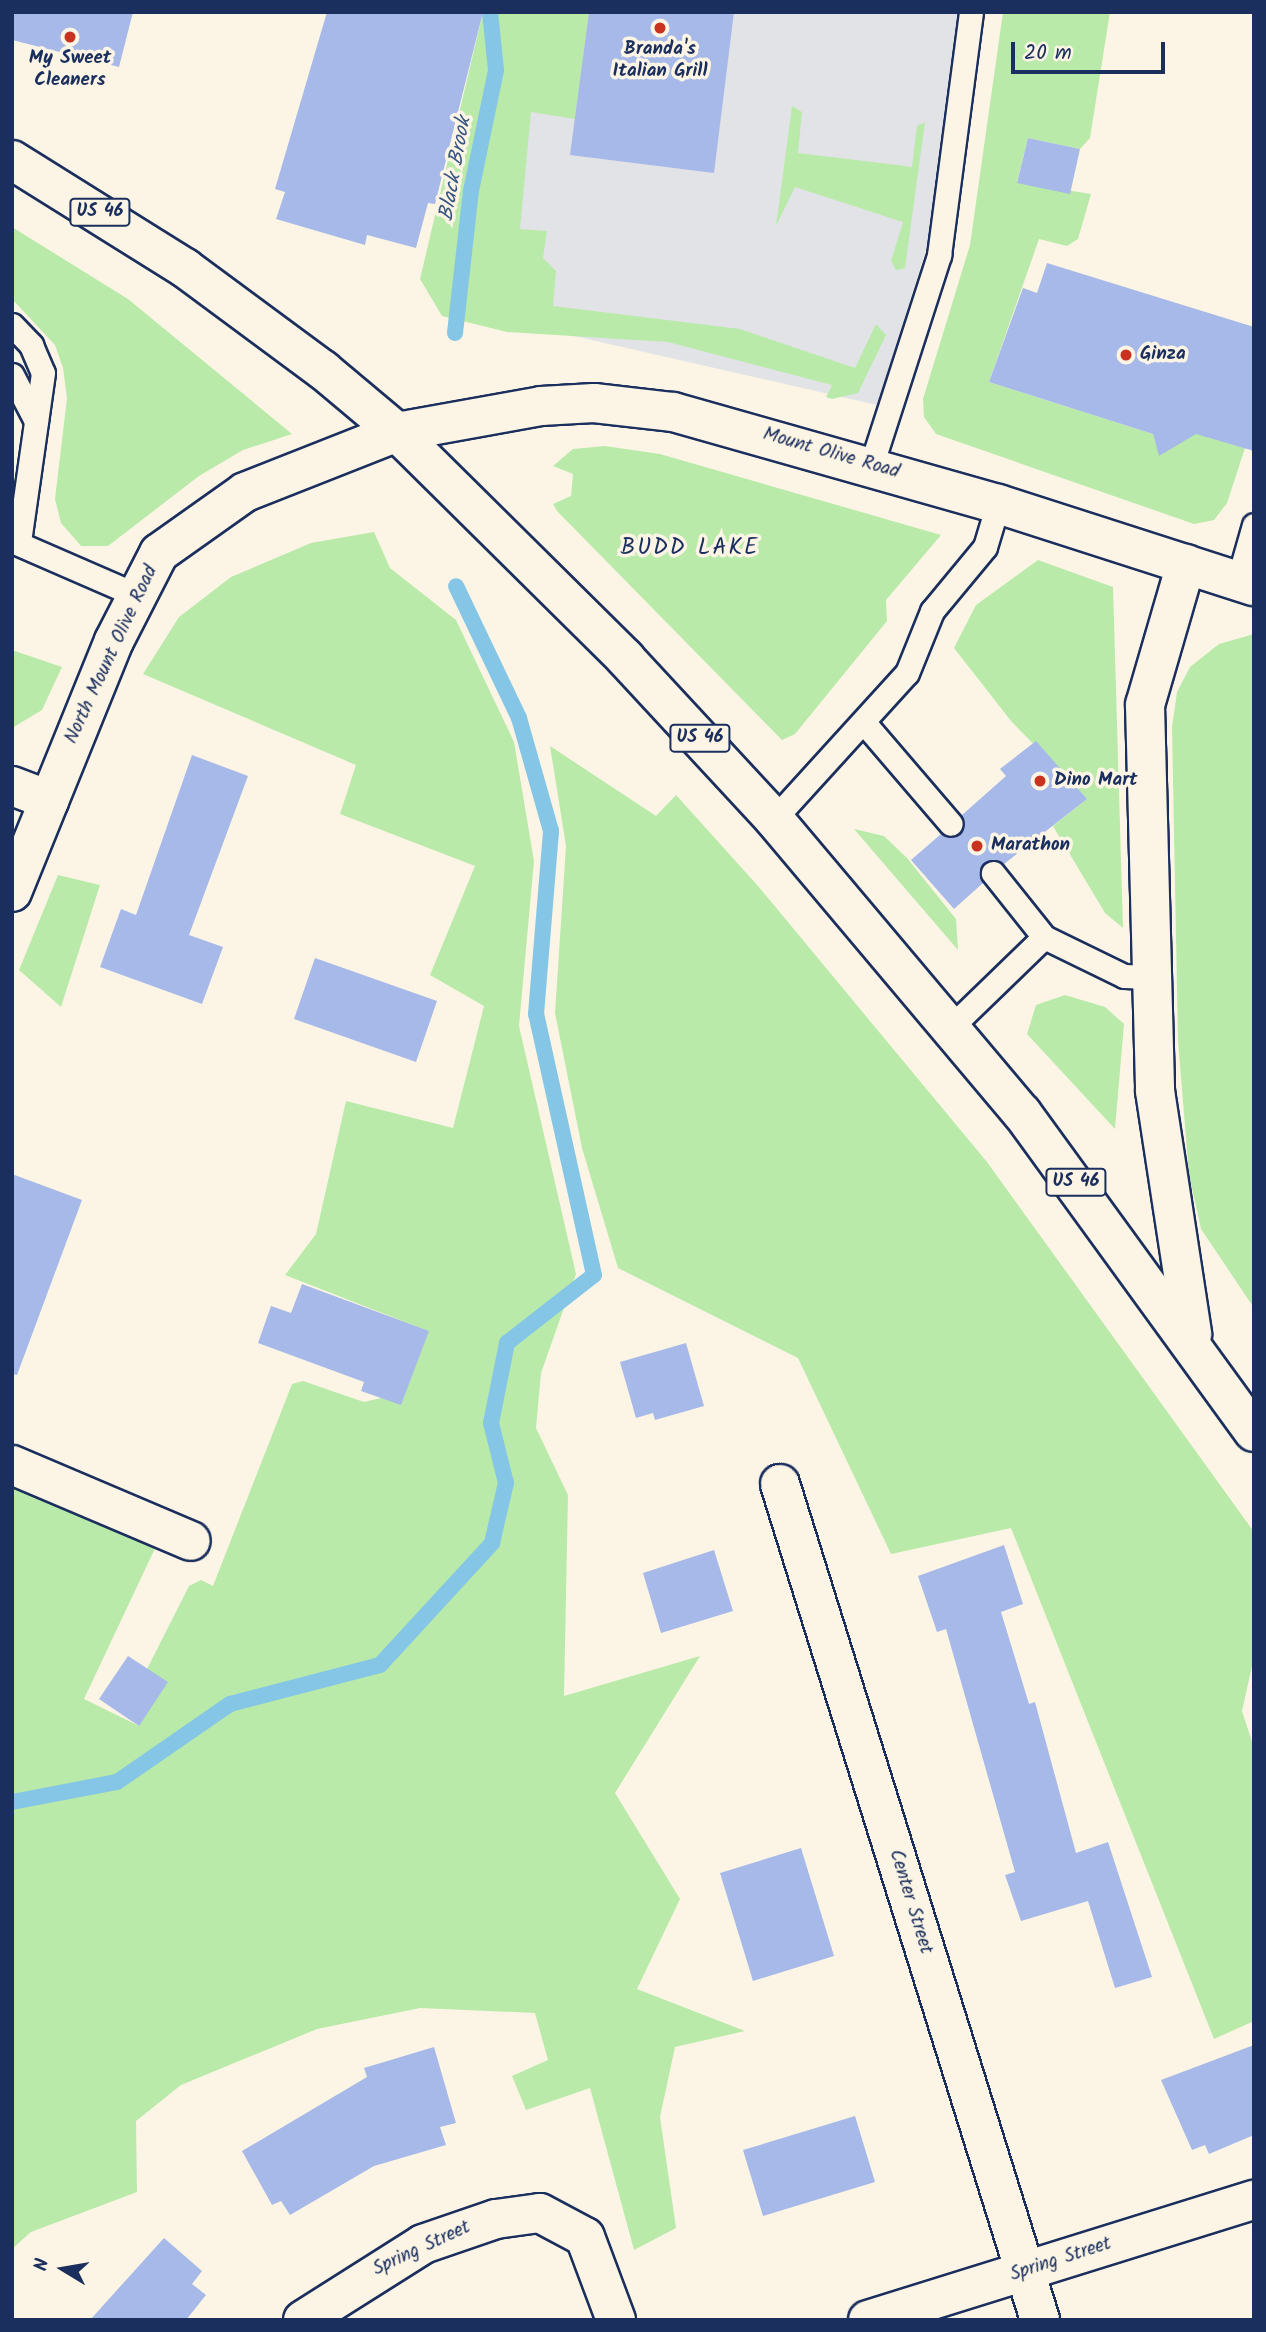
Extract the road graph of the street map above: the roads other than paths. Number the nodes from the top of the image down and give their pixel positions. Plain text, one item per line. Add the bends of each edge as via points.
1 (971, 12) edge
2 (12, 160) edge
3 (12, 325) edge
4 (12, 375) edge
5 (397, 432) junction
6 (38, 435) junction
7 (871, 466) junction
8 (998, 504) junction
9 (1254, 525) edge
10 (16, 541) edge
11 (1186, 564) junction
12 (1246, 583) edge
13 (136, 595) junction
14 (866, 725) junction
15 (12, 786) edge
16 (48, 800) junction
17 (774, 819) junction
18 (951, 824) dead end
19 (993, 873) dead end
20 (12, 891) edge
21 (1044, 937) junction
22 (1151, 977) junction
23 (951, 1027) junction
24 (1194, 1343) junction
25 (1254, 1432) edge
26 (12, 1465) edge
27 (780, 1484) dead end
28 (191, 1541) dead end
29 (1254, 2200) edge
30 (1026, 2272) junction
31 (303, 2320) edge
32 (616, 2320) edge
33 (868, 2320) edge
34 (1040, 2320) edge

1 - 7 lane via 939,255
2 - 5 main road, US 46 via 185,268
3 - 6 lane via 31,345 43,373
4 - 6 lane via 34,409
5 - 7 main road, Mount Olive Road via 508,409 624,405 706,419
5 - 13 main road, North Mount Olive Road via 265,482 207,514 159,553
5 - 17 main road, US 46 via 625,658
6 - 10 lane
7 - 8 main road, Mount Olive Road
8 - 11 main road, Mount Olive Road
8 - 14 lane via 985,547 932,611 907,673
9 - 12 lane
10 - 13 lane
11 - 12 main road, Mount Olive Road
11 - 22 main road via 1144,705
13 - 16 main road, North Mount Olive Road
14 - 17 lane
14 - 18 lane
15 - 16 main road
16 - 20 main road, North Mount Olive Road
17 - 23 main road, US 46
19 - 21 lane
21 - 22 lane via 1124,976
21 - 23 lane
22 - 24 main road via 1162,1166
23 - 24 main road, US 46
24 - 25 main road, US 46
26 - 28 main road
27 - 30 main road, Center Street
29 - 30 main road, Spring Street
30 - 33 main road, Spring Street
30 - 34 main road, Center Street
31 - 32 main road, Spring Street via 423,2245 496,2219 540,2213 585,2237

